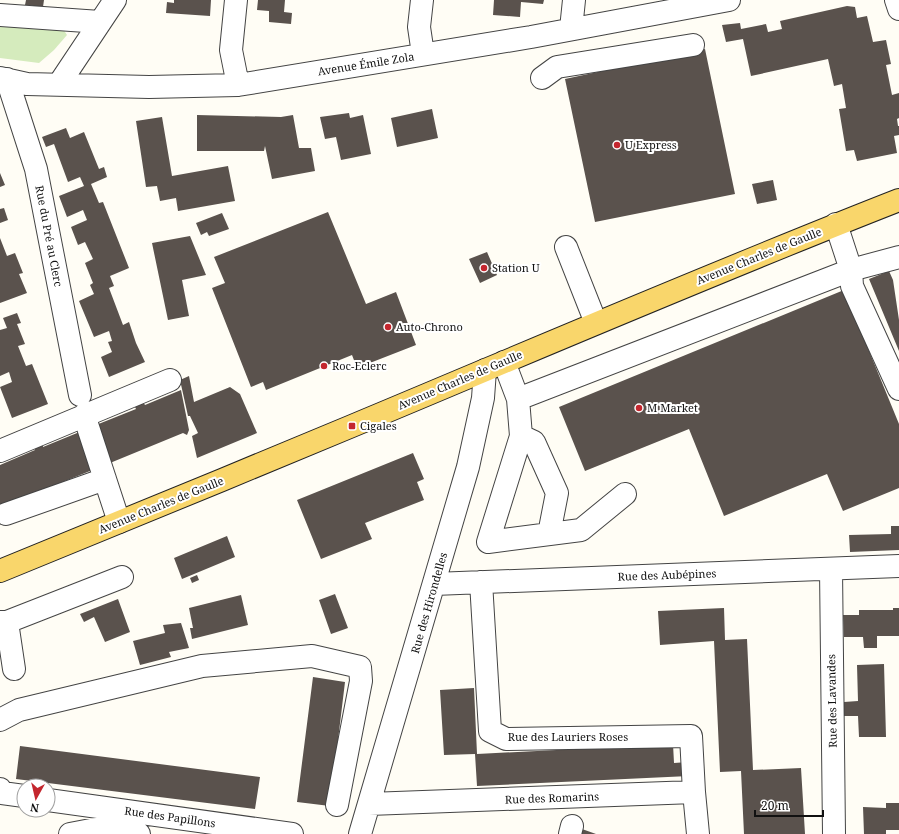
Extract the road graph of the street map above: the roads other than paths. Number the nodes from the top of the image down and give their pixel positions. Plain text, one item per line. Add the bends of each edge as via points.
1 (115, 0) edge
2 (236, 0) edge
3 (422, 0) edge
4 (574, 0) edge
5 (729, 0) edge
6 (896, 0) edge
7 (704, 2) edge
8 (899, 9) edge
9 (0, 14) edge
10 (100, 22) junction
11 (571, 29) junction
12 (694, 45) dead end
13 (423, 54) junction
14 (542, 78) dead end
15 (3, 79) edge
16 (59, 84) junction
17 (238, 85) junction
18 (899, 199) edge
19 (836, 224) junction
20 (566, 247) dead end
21 (899, 257) edge
22 (851, 270) junction
23 (596, 323) junction
24 (495, 366) junction
25 (170, 380) dead end
26 (899, 389) edge
27 (518, 399) junction
28 (82, 405) junction
29 (521, 436) junction
30 (0, 450) edge
31 (105, 479) junction
32 (625, 494) dead end
33 (6, 514) dead end
34 (120, 522) junction
35 (549, 534) junction
36 (899, 566) edge
37 (1, 569) edge
38 (831, 569) junction
39 (122, 577) dead end
40 (481, 582) junction
41 (434, 584) junction
42 (4, 622) edge
43 (14, 669) dead end
44 (0, 720) edge
45 (0, 789) edge
46 (694, 792) junction
47 (16, 795) edge
48 (56, 801) edge
49 (337, 804) dead end
50 (369, 804) junction
51 (70, 834) edge
52 (139, 834) edge
53 (292, 834) edge
54 (360, 834) edge
55 (698, 834) edge
56 (834, 834) edge

1 - 10 street
2 - 17 street via 231,50
3 - 13 street via 419,27
4 - 11 street
5 - 7 street, Avenue Émile Zola
6 - 8 street
7 - 11 street, Avenue Émile Zola
9 - 10 street
10 - 16 street
11 - 13 street, Avenue Émile Zola
12 - 14 street via 557,67
13 - 17 street, Avenue Émile Zola
15 - 16 street, Avenue Émile Zola via 28,84
15 - 28 street, Rue du Pré au Clerc via 36,169
16 - 17 street, Avenue Émile Zola via 149,87
18 - 19 main road, Avenue Charles de Gaulle
19 - 22 street
19 - 23 main road, Avenue Charles de Gaulle
20 - 23 street
21 - 22 street
22 - 26 street via 852,286
22 - 27 street
23 - 24 main road, Avenue Charles de Gaulle
24 - 27 street
24 - 34 main road, Avenue Charles de Gaulle
24 - 41 street, Rue des Hirondelles via 483,398 468,467
25 - 28 street
27 - 29 street
28 - 30 street
28 - 31 street, Rue du Pré au Clerc
29 - 35 street via 534,442 557,493
29 - 35 street via 488,542
31 - 33 street
31 - 34 street, Rue du Pré au Clerc
32 - 35 street via 581,530
34 - 37 main road, Avenue Charles de Gaulle
36 - 38 street, Rue des Aubépines
38 - 40 street, Rue des Aubépines
38 - 56 street, Rue des Lavandes
39 - 42 street
40 - 41 street, Rue des Aubépines
40 - 46 street, Rue des Lauriers Roses via 490,731 506,739 692,736
41 - 50 street, Rue des Hirondelles
42 - 43 street
44 - 49 street via 19,710 202,666 312,656 360,667 361,681
45 - 47 street via 2,793
46 - 50 street, Rue des Romarins
46 - 55 street
48 - 53 street, Rue des Papillons
50 - 54 street, Rue des Hirondelles
51 - 52 street via 96,829

